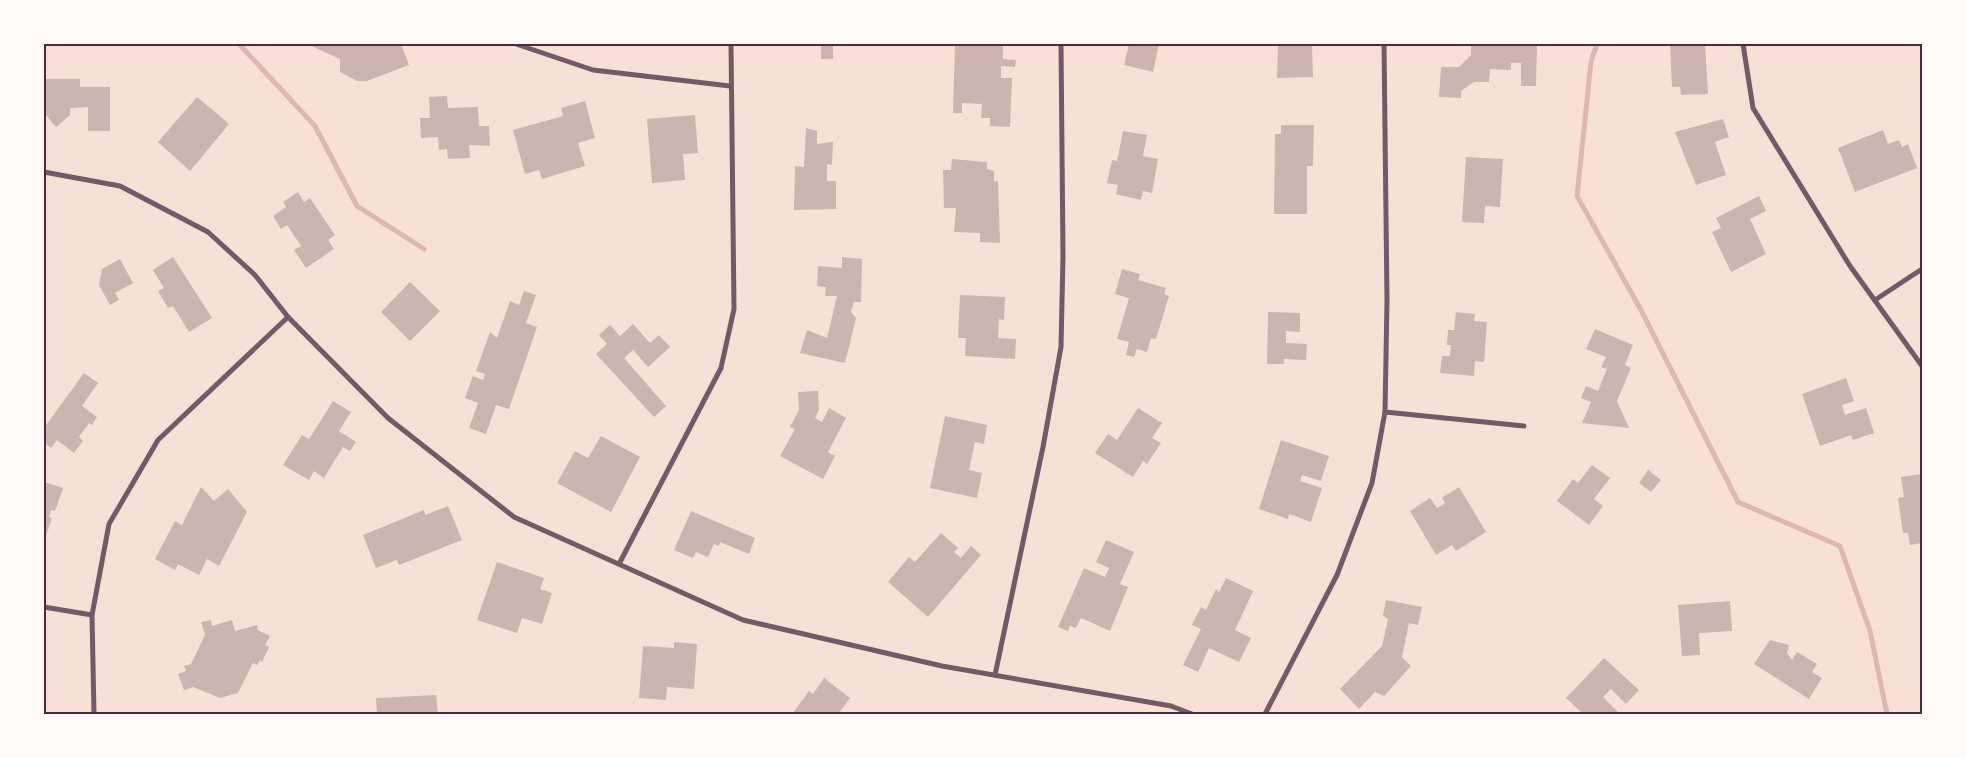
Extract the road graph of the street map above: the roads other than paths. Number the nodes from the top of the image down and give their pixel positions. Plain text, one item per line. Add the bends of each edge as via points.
1 (516, 44) edge
2 (731, 44) edge
3 (1061, 44) edge
4 (1384, 44) edge
5 (1743, 44) edge
6 (730, 86) junction
7 (44, 172) edge
8 (1922, 269) edge
9 (1875, 300) junction
10 (288, 317) junction
11 (1922, 366) edge
12 (1385, 412) junction
13 (1524, 426) dead end
14 (618, 564) junction
15 (44, 608) edge
16 (92, 616) junction
17 (995, 675) junction
18 (94, 714) edge
19 (1192, 714) edge
20 (1265, 714) edge

1 - 6 street via 593,70
2 - 6 street
3 - 17 street via 1061,348
4 - 12 street
5 - 9 street via 1753,108 1850,266
6 - 14 street via 734,309 721,368
7 - 10 street via 120,186 208,232 255,275
8 - 9 street
9 - 11 street
10 - 14 street via 388,418 514,517
10 - 16 street via 158,440 109,524
12 - 13 street
12 - 20 street via 1372,483 1337,575
14 - 17 street via 742,620
15 - 16 street
16 - 18 street
17 - 19 street via 1171,706

